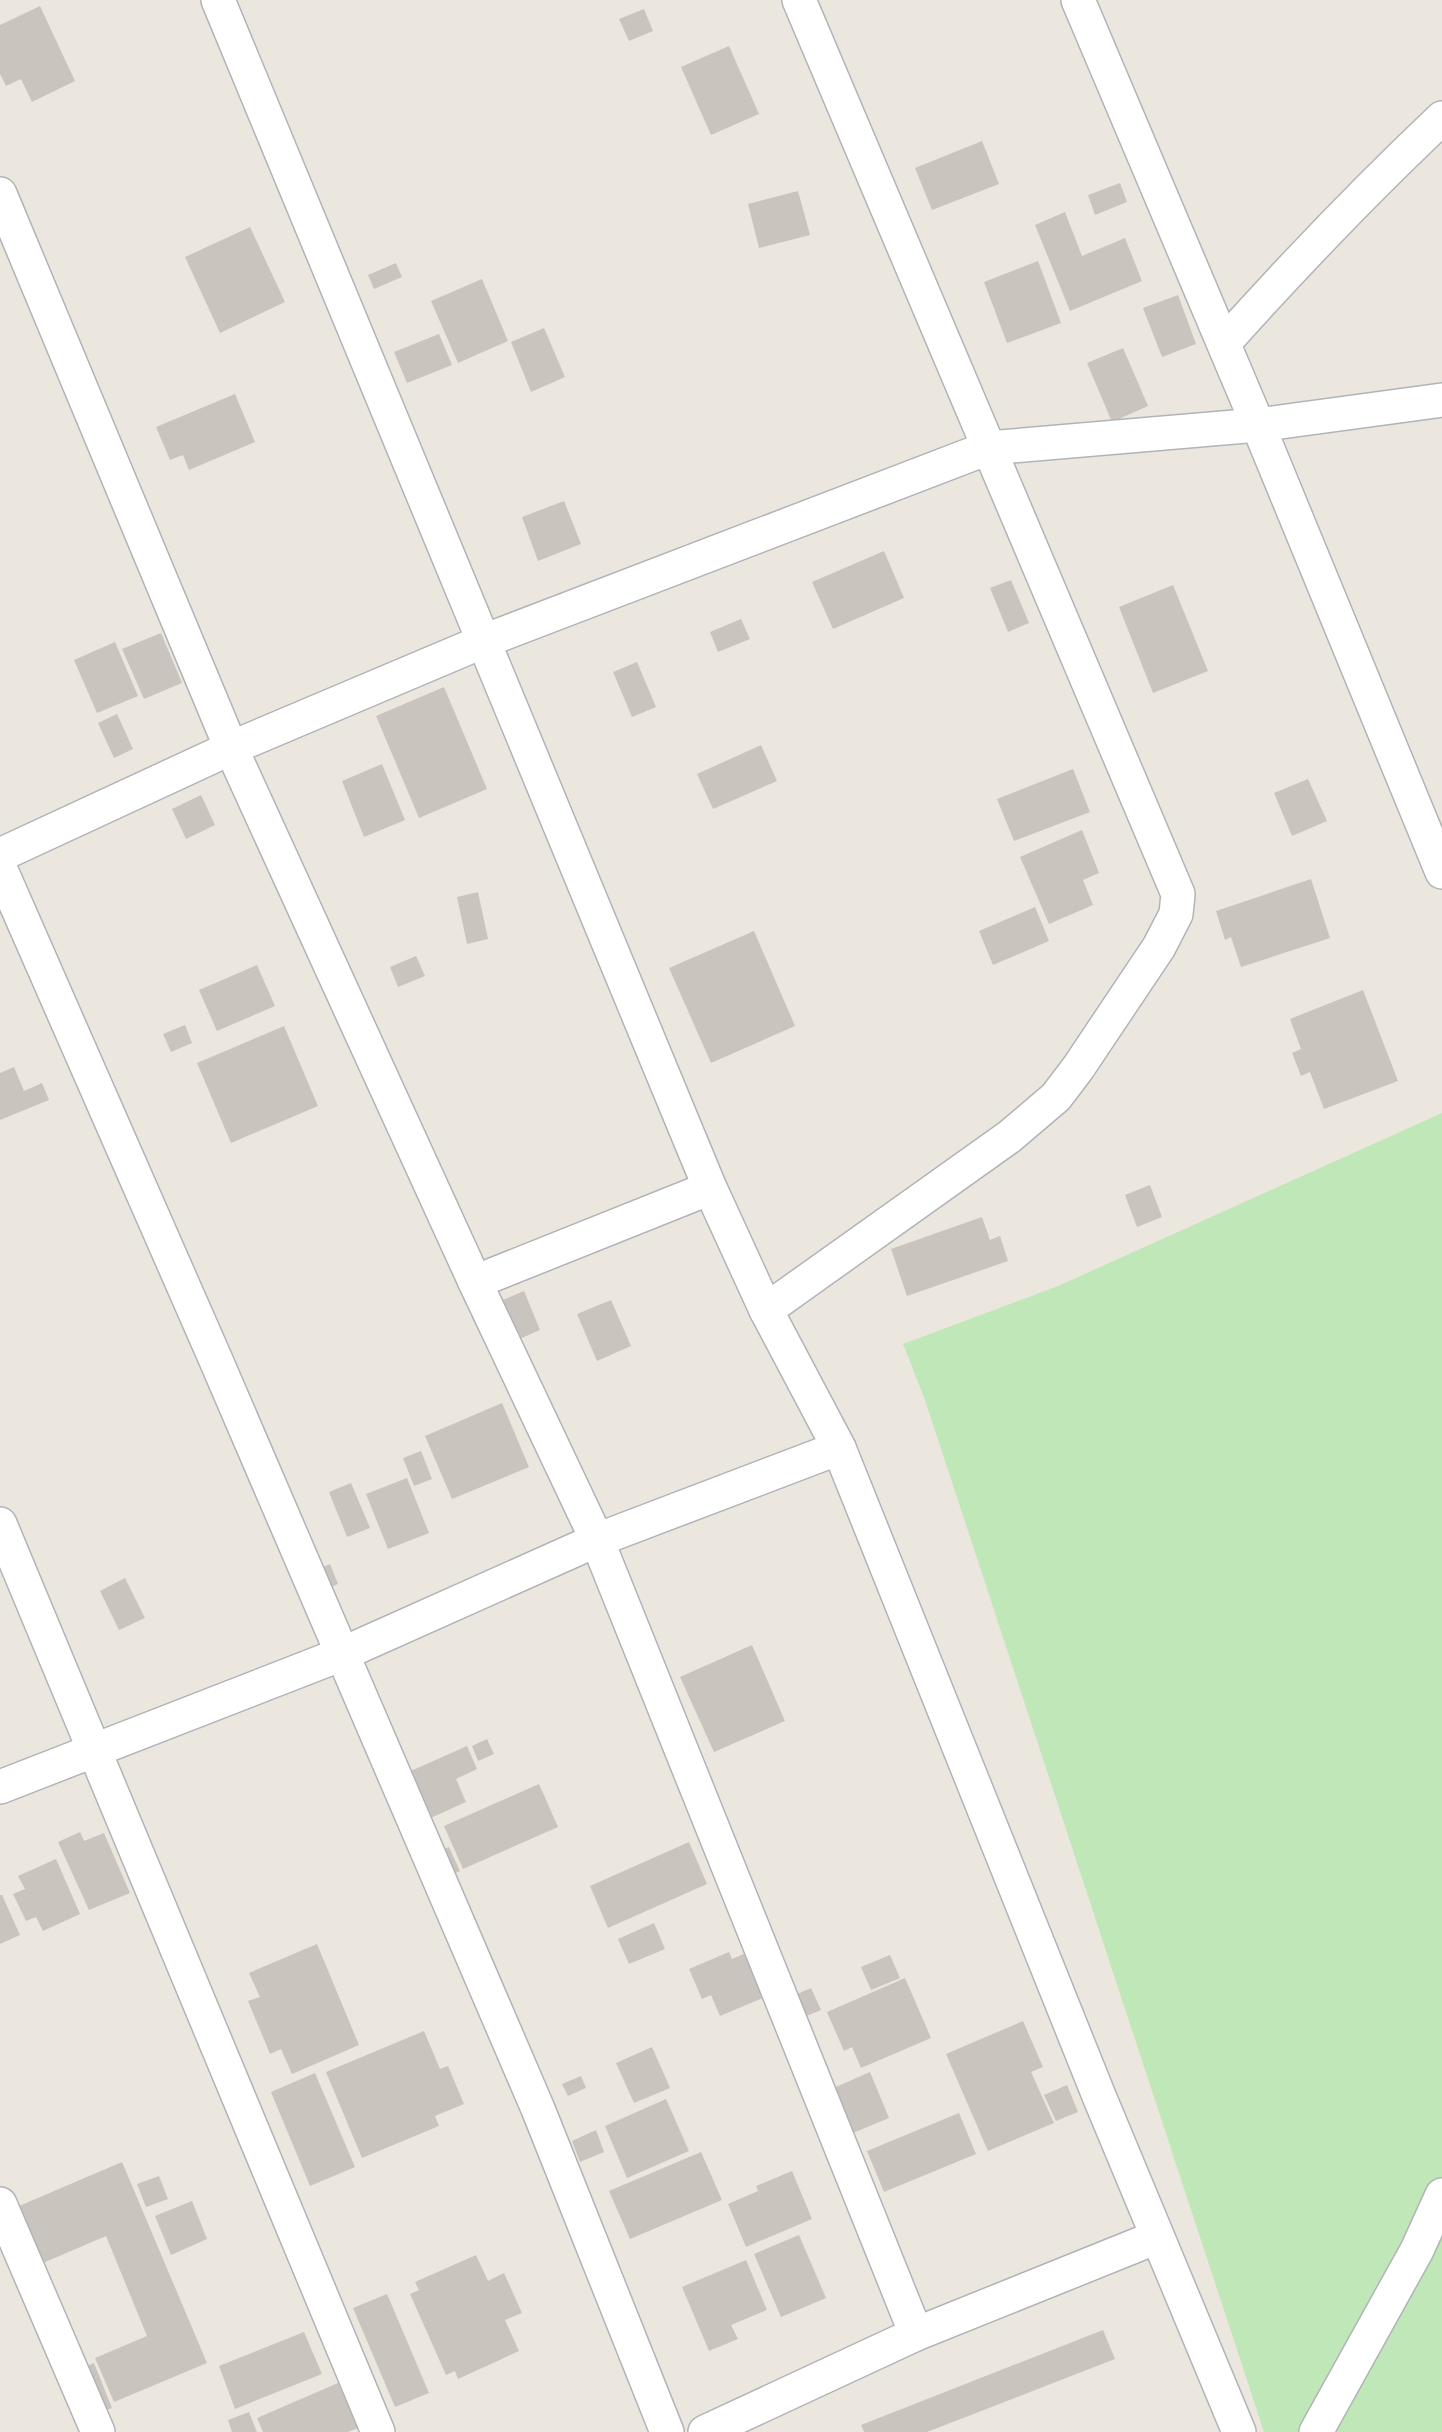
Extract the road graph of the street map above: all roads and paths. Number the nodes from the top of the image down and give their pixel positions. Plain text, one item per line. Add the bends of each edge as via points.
1 (218, 0) edge
2 (799, 0) edge
3 (1078, 0) edge
4 (1442, 118) edge
5 (0, 194) edge
6 (1224, 343) junction
7 (1442, 400) edge
8 (1258, 425) junction
9 (988, 447) junction
10 (484, 641) junction
11 (231, 748) junction
12 (0, 855) edge
13 (0, 868) edge
14 (1442, 872) edge
15 (710, 1188) junction
16 (475, 1282) junction
17 (766, 1310) junction
18 (839, 1448) junction
19 (0, 1524) edge
20 (597, 1540) junction
21 (342, 1654) junction
22 (95, 1748) junction
23 (0, 1787) edge
24 (1442, 2195) edge
25 (0, 2204) edge
26 (1157, 2237) junction
27 (916, 2334) junction
28 (98, 2432) edge
29 (378, 2432) edge
30 (667, 2432) edge
31 (705, 2432) edge
32 (1239, 2432) edge
33 (1316, 2432) edge

1 - 10 street
2 - 9 street
3 - 6 street
4 - 6 street via 1311,247
5 - 11 street
6 - 8 street
7 - 8 street
8 - 9 street
8 - 14 street
9 - 10 street
9 - 17 street via 1178,894 1176,914 1153,956 1056,1096 1009,1137
10 - 11 street
10 - 15 street
11 - 12 street
11 - 16 street
13 - 21 street
15 - 16 street
15 - 17 street
16 - 20 street
17 - 18 street
18 - 20 street
18 - 26 street
19 - 22 street
20 - 21 street
20 - 27 street
21 - 22 street
21 - 30 street via 538,2109
22 - 23 street
22 - 29 street
24 - 33 street via 1417,2250
25 - 28 street
26 - 27 street
26 - 32 street
27 - 31 street

